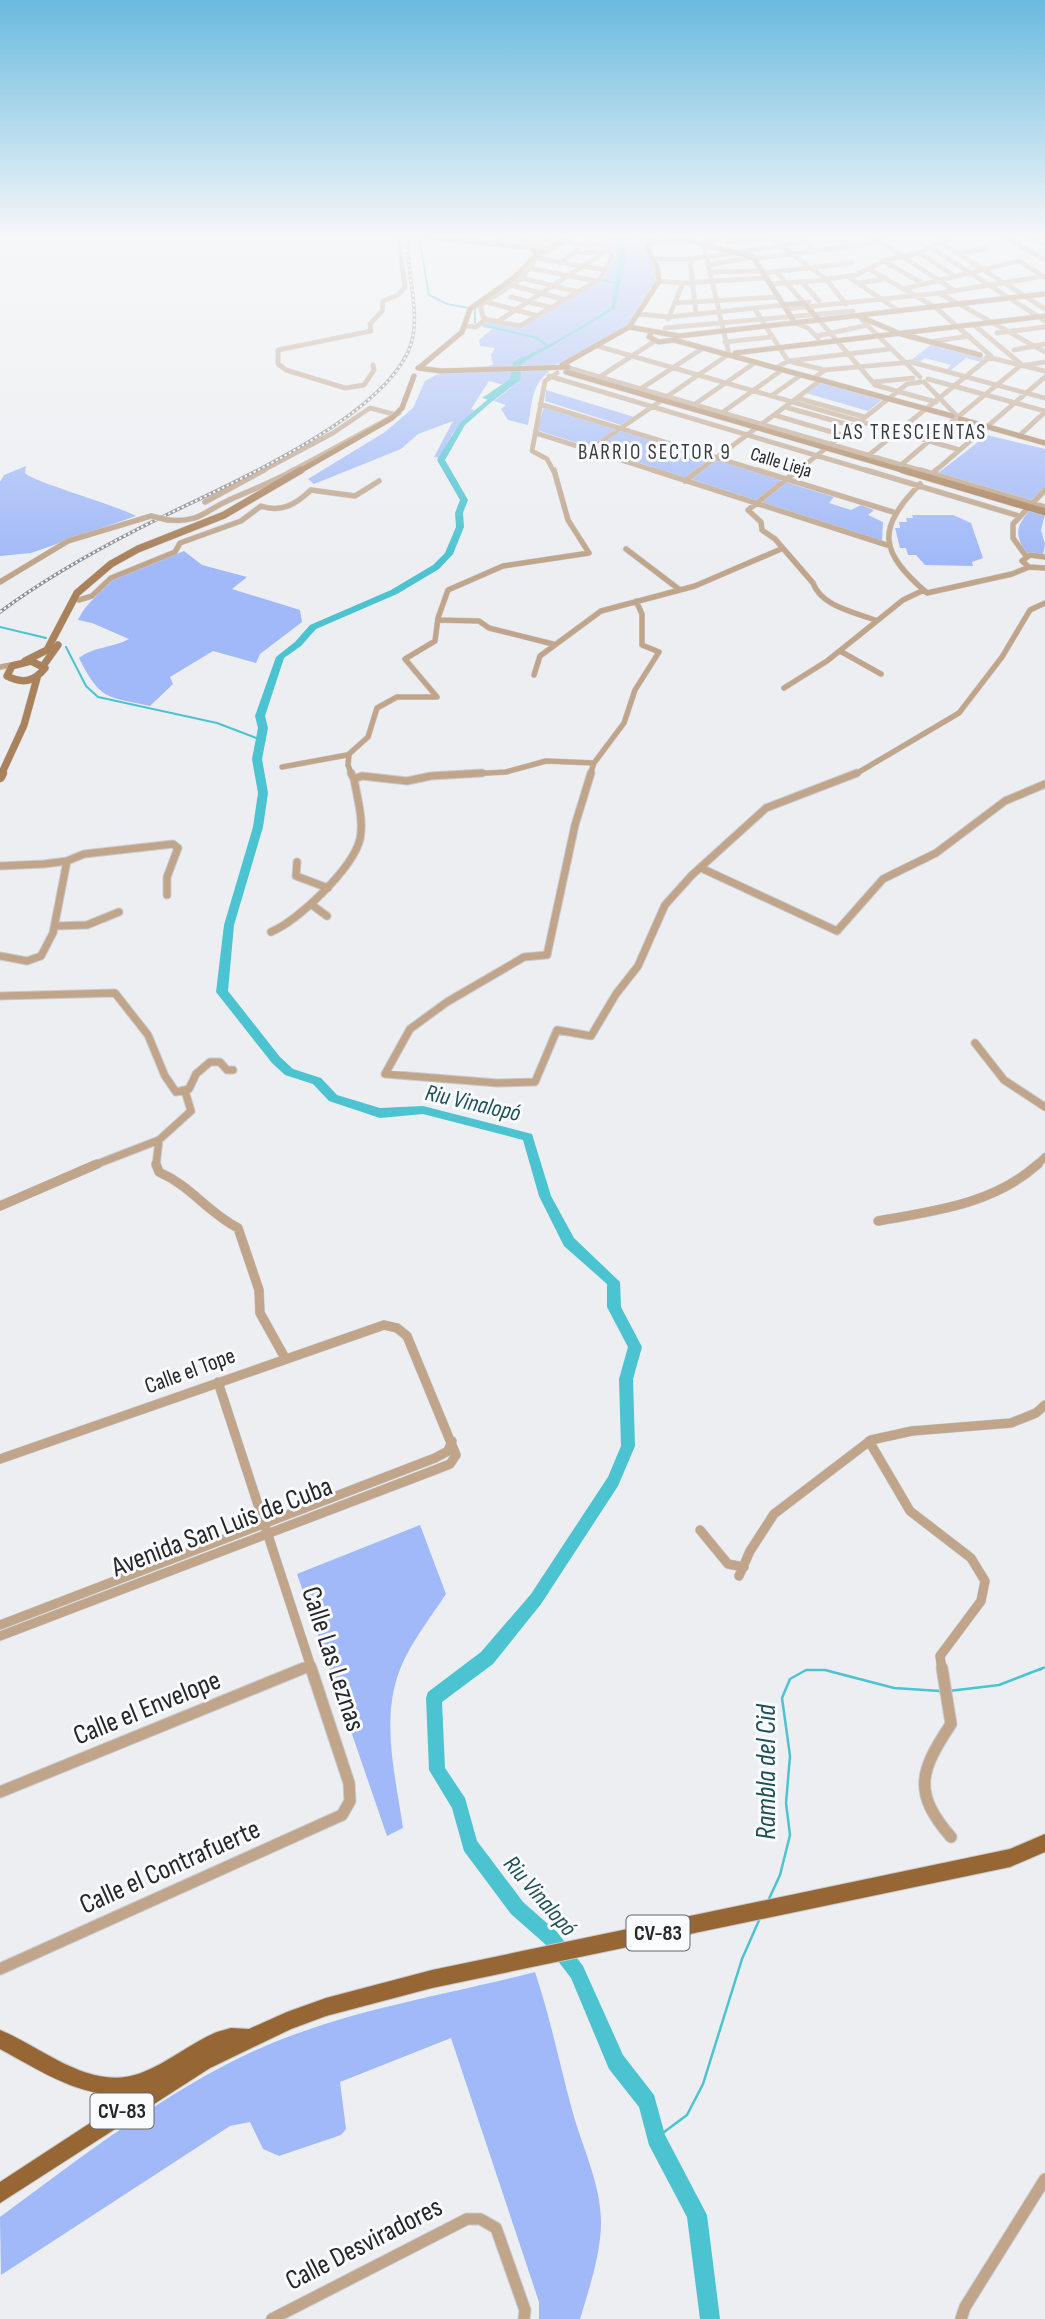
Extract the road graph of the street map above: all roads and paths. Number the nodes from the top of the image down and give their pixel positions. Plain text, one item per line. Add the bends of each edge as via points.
1 (301, 345) edge
2 (449, 345) edge
3 (648, 345) edge
4 (695, 345) edge
5 (726, 345) edge
6 (777, 345) edge
7 (805, 345) edge
8 (807, 345) edge
9 (842, 345) edge
10 (886, 345) edge
11 (942, 345) edge
12 (978, 345) edge
13 (999, 345) edge
14 (1038, 345) edge
15 (597, 346) joint
16 (1033, 346) junction
17 (703, 348) junction
18 (779, 348) junction
19 (890, 349) junction
20 (1014, 350) dead end
21 (1045, 352) edge
22 (849, 354) junction
23 (729, 355) junction
24 (981, 355) joint
25 (632, 356) junction
26 (990, 357) junction
27 (816, 358) junction
28 (788, 361) junction
29 (756, 362) junction
30 (904, 362) junction
31 (1045, 362) edge
32 (881, 364) junction
33 (1036, 364) junction
34 (373, 365) dead end
35 (1023, 365) junction
36 (860, 366) junction
37 (567, 367) junction
38 (431, 368) junction
39 (673, 368) junction
40 (779, 369) junction
41 (939, 369) junction
42 (825, 370) junction
43 (1044, 370) edge
44 (550, 371) junction
45 (699, 375) junction
46 (801, 375) junction
47 (414, 376) junction
48 (423, 377) junction
49 (966, 377) junction
50 (1045, 377) edge
51 (598, 378) junction
52 (817, 379) junction
53 (867, 379) junction
54 (922, 379) junction
55 (897, 380) junction
56 (874, 382) junction
57 (725, 383) junction
58 (996, 385) junction
59 (584, 387) junction
60 (955, 387) junction
61 (642, 388) junction
62 (854, 390) junction
63 (753, 391) junction
64 (897, 391) junction
65 (1027, 393) junction
66 (984, 394) junction
67 (771, 396) junction
68 (800, 396) junction
69 (667, 398) junction
70 (1045, 398) edge
71 (888, 399) junction
72 (938, 400) junction
73 (791, 402) junction
74 (1016, 403) junction
75 (540, 404) junction
76 (695, 404) junction
77 (653, 407) junction
78 (785, 407) junction
79 (926, 410) junction
80 (779, 411) junction
81 (723, 412) junction
82 (1045, 412) edge
83 (396, 413) junction
84 (870, 413) junction
85 (774, 415) junction
86 (956, 417) junction
87 (862, 419) junction
88 (760, 425) junction
89 (853, 426) junction
90 (988, 427) junction
91 (622, 428) junction
92 (845, 432) junction
93 (899, 432) junction
94 (334, 433) junction
95 (536, 433) junction
96 (746, 435) junction
97 (1019, 436) junction
98 (350, 438) junction
99 (929, 441) junction
100 (1045, 443) edge
101 (828, 446) junction
102 (589, 450) junction
103 (960, 450) junction
104 (869, 455) junction
105 (816, 456) junction
106 (716, 457) junction
107 (288, 458) junction
108 (304, 464) junction
109 (901, 465) junction
110 (930, 476) junction
111 (787, 479) junction
112 (379, 481) dead end
113 (685, 481) junction
114 (237, 485) junction
115 (918, 486) junction
116 (1045, 490) edge
117 (267, 491) junction
118 (253, 492) junction
119 (244, 499) junction
120 (756, 503) junction
121 (1030, 505) junction
122 (1045, 510) edge
123 (893, 512) junction
124 (1019, 516) junction
125 (887, 545) junction
126 (626, 549) dead end
127 (781, 549) junction
128 (1026, 556) junction
129 (1044, 557) edge
130 (1027, 566) junction
131 (1045, 568) edge
132 (0, 582) edge
133 (680, 590) junction
134 (925, 591) junction
135 (79, 600) junction
136 (636, 601) junction
137 (1045, 603) edge
138 (438, 620) junction
139 (875, 620) junction
140 (553, 645) junction
141 (840, 652) junction
142 (25, 662) junction
143 (16, 664) junction
144 (43, 666) junction
145 (0, 667) edge
146 (3, 674) edge
147 (881, 674) dead end
148 (534, 675) dead end
149 (37, 678) junction
150 (19, 682) junction
151 (784, 688) dead end
152 (347, 755) junction
153 (0, 762) edge
154 (594, 763) junction
155 (282, 767) dead end
156 (0, 777) edge
157 (354, 779) junction
158 (1045, 784) edge
159 (67, 861) junction
160 (297, 862) dead end
161 (0, 866) edge
162 (701, 868) junction
163 (328, 888) junction
164 (167, 895) dead end
165 (312, 905) junction
166 (119, 912) dead end
167 (327, 915) dead end
168 (55, 926) junction
169 (271, 932) dead end
170 (0, 956) edge
171 (0, 996) edge
172 (975, 1044) dead end
173 (233, 1070) dead end
174 (185, 1091) junction
175 (1045, 1107) edge
176 (159, 1140) junction
177 (1045, 1157) edge
178 (0, 1206) edge
179 (878, 1222) dead end
180 (285, 1358) junction
181 (218, 1382) junction
182 (1045, 1405) edge
183 (452, 1441) junction
184 (869, 1441) junction
185 (0, 1459) edge
186 (265, 1528) junction
187 (700, 1530) dead end
188 (0, 1625) edge
189 (0, 1636) edge
190 (311, 1665) junction
191 (0, 1792) edge
192 (351, 1800) joint
193 (951, 1837) dead end
194 (1045, 1843) edge
195 (506, 1965) joint
196 (0, 1969) edge
197 (249, 2038) junction
198 (0, 2039) edge
199 (1045, 2179) edge
200 (0, 2193) edge
201 (272, 2319) edge
202 (524, 2319) edge
203 (961, 2319) edge

1 - 34 street via 278,350 278,364 345,387 364,385
2 - 38 street
3 - 25 street
4 - 17 street
5 - 23 street
6 - 18 street
7 - 18 street
8 - 27 street
9 - 22 street
10 - 19 street
11 - 24 street
12 - 26 street
13 - 35 street
14 - 16 street
15 - 25 street
15 - 37 street
16 - 20 street
16 - 21 street
17 - 23 street
17 - 39 street
18 - 23 street
18 - 28 street
19 - 22 street
19 - 30 street
22 - 27 street
22 - 36 street
23 - 29 street
23 - 45 street
24 - 26 street
25 - 39 street
25 - 51 street
26 - 35 street
26 - 49 street
27 - 28 street
27 - 42 street
28 - 40 street
28 - 42 street
29 - 40 street
29 - 57 street
30 - 32 street
30 - 41 street
30 - 54 street
31 - 33 street
32 - 36 street
32 - 55 street
33 - 35 street
33 - 43 street
35 - 43 street
35 - 58 street
36 - 42 street
36 - 53 street
37 - 44 street
37 - 51 street
37 - 69 street
38 - 44 street
38 - 47 street via 410,371
38 - 48 street
39 - 45 street
39 - 61 street
40 - 46 street
40 - 63 street
41 - 49 street
41 - 54 street
42 - 52 street
44 - 59 street
44 - 75 street
44 - 95 street via 540,381 531,430
45 - 57 street
45 - 69 street
46 - 52 street
46 - 67 street
47 - 48 street
47 - 83 street
48 - 135 street via 397,420 227,517 125,560 96,580
49 - 58 street
49 - 60 street
50 - 65 street
51 - 59 street
51 - 61 street
51 - 69 street
52 - 62 street
52 - 68 street
53 - 56 street
53 - 62 street
54 - 55 street
54 - 60 street
54 - 64 street
54 - 72 street
55 - 56 street
56 - 64 street
57 - 63 street
57 - 76 street
58 - 65 street
58 - 66 street
59 - 77 street
60 - 66 street
60 - 72 street
61 - 69 street
62 - 71 street
63 - 67 street
63 - 81 street
64 - 71 street
64 - 72 street
65 - 70 street
65 - 74 street
66 - 74 street
66 - 86 street
67 - 73 street
68 - 73 street
68 - 84 street
68 - 87 street
69 - 76 street
69 - 77 street
69 - 88 street
71 - 79 street
71 - 84 street
72 - 79 street
72 - 86 street
73 - 78 street
73 - 87 street
74 - 82 street
74 - 90 street
75 - 91 street, Calle Lieja
75 - 95 street
76 - 81 street
77 - 91 street
77 - 96 street
78 - 80 street
78 - 89 street
79 - 86 street
79 - 93 street
80 - 85 street
80 - 92 street
81 - 88 street
82 - 97 street
83 - 94 street via 370,408
83 - 98 street
83 - 117 street
84 - 87 street
85 - 88 street
85 - 92 street
86 - 90 street
86 - 99 street
87 - 89 street
87 - 93 street
88 - 96 street
88 - 101 street
89 - 92 street
90 - 97 street
90 - 103 street
91 - 102 street
91 - 106 street, Calle Lieja
92 - 101 street
93 - 99 street
93 - 104 street
94 - 98 street
94 - 107 street
95 - 102 street
95 - 138 street via 533,451 553,468 565,514 589,553 503,566 464,582 448,590
96 - 105 street
96 - 106 street
97 - 100 street
98 - 108 street
99 - 103 street
99 - 109 street
101 - 104 street
101 - 105 street
101 - 110 street
102 - 113 street
103 - 110 street
104 - 109 street
105 - 111 street
105 - 115 street
106 - 111 street, Calle Lieja
106 - 113 street
107 - 108 street
107 - 114 street
108 - 118 street
109 - 110 street
110 - 115 street
110 - 121 street
111 - 120 street
111 - 123 street, Calle Lieja
112 - 135 street via 355,496 311,490 283,510 261,506 241,521 180,543 174,552 111,578 92,596
113 - 120 street
114 - 118 street
114 - 119 street via 212,499
115 - 123 street
115 - 124 street
116 - 121 street
117 - 118 street
117 - 119 street
118 - 119 street
119 - 132 street, bridge via 227,501 198,519 151,516 130,520 60,545
119 - 142 street via 209,522 107,566 77,593 47,650
120 - 125 street
120 - 127 street via 748,510
121 - 122 street
121 - 124 street
123 - 125 street via 886,530
124 - 128 street via 1012,536
125 - 134 street via 900,567
126 - 133 street
127 - 133 street
127 - 139 street via 828,602
128 - 129 street
128 - 130 street via 1022,561
130 - 131 street
130 - 134 street via 1012,574
133 - 136 street
134 - 139 street via 914,592
135 - 144 street
136 - 140 street via 601,611
136 - 154 street via 642,614 642,645 659,652 635,690 624,723
137 - 162 street via 1030,610 1002,657 958,713 851,777 766,808
138 - 140 street via 479,621 489,628
138 - 152 street via 435,641 405,659 437,697 387,700 374,714 368,737
139 - 141 street
140 - 148 street via 540,656
141 - 147 street via 872,665
141 - 151 street
142 - 143 street
142 - 144 street
143 - 145 street
143 - 146 street
144 - 149 street
146 - 150 street
149 - 150 street
149 - 156 street via 24,725
150 - 153 street via 26,687 27,697
152 - 155 street
152 - 157 street via 347,768
154 - 157 street via 546,761 506,772
154 - 162 street via 572,836 547,955 524,957 488,976 410,1029 385,1074 535,1082 557,1030 591,1036 638,966 665,905
157 - 163 street via 360,838
158 - 162 street via 1029,787 992,808 936,853 883,879 837,931
159 - 161 street
159 - 164 street via 84,854 176,845
159 - 168 street
160 - 163 street via 296,876
163 - 165 street
165 - 167 street
165 - 169 street
166 - 168 street via 80,927
168 - 170 street via 48,945 34,960
171 - 174 street via 115,993 150,1038 173,1090
172 - 175 street via 1004,1080
173 - 174 street via 210,1062
174 - 176 street via 191,1111
176 - 178 street
176 - 180 street via 159,1172 182,1182 215,1216 238,1228 259,1290 260,1313
177 - 179 street via 1010,1188 981,1200
180 - 181 street, Calle el Tope
180 - 183 street, Calle el Tope via 375,1326 393,1326 407,1336
181 - 185 street, Calle el Tope
181 - 186 street, Calle Las Leznas
182 - 184 street via 1011,1423 912,1431
183 - 186 street, Avenida San Luis de Cuba via 448,1451 435,1458
183 - 186 street, Avenida San Luis de Cuba via 456,1455 450,1464
184 - 187 street via 774,1514 742,1571 728,1564
184 - 193 street via 911,1512 955,1544 984,1578 984,1594 940,1656 951,1724 926,1760 922,1785 930,1815
186 - 188 street, Avenida San Luis de Cuba
186 - 189 street, Avenida San Luis de Cuba
186 - 190 street, Calle Las Leznas
190 - 191 street, Calle el Envelope
190 - 192 street, Calle Las Leznas
192 - 196 street, Calle el Contrafuerte via 344,1814 331,1822
194 - 195 main road, CV-83 via 1010,1858
195 - 197 main road, CV-83 via 363,1996
197 - 198 main road via 229,2035 149,2079 123,2086 76,2078
197 - 200 main road, CV-83 via 122,2111
199 - 203 street
201 - 202 street, Calle Desviradores via 467,2219 480,2218 496,2228 526,2310

